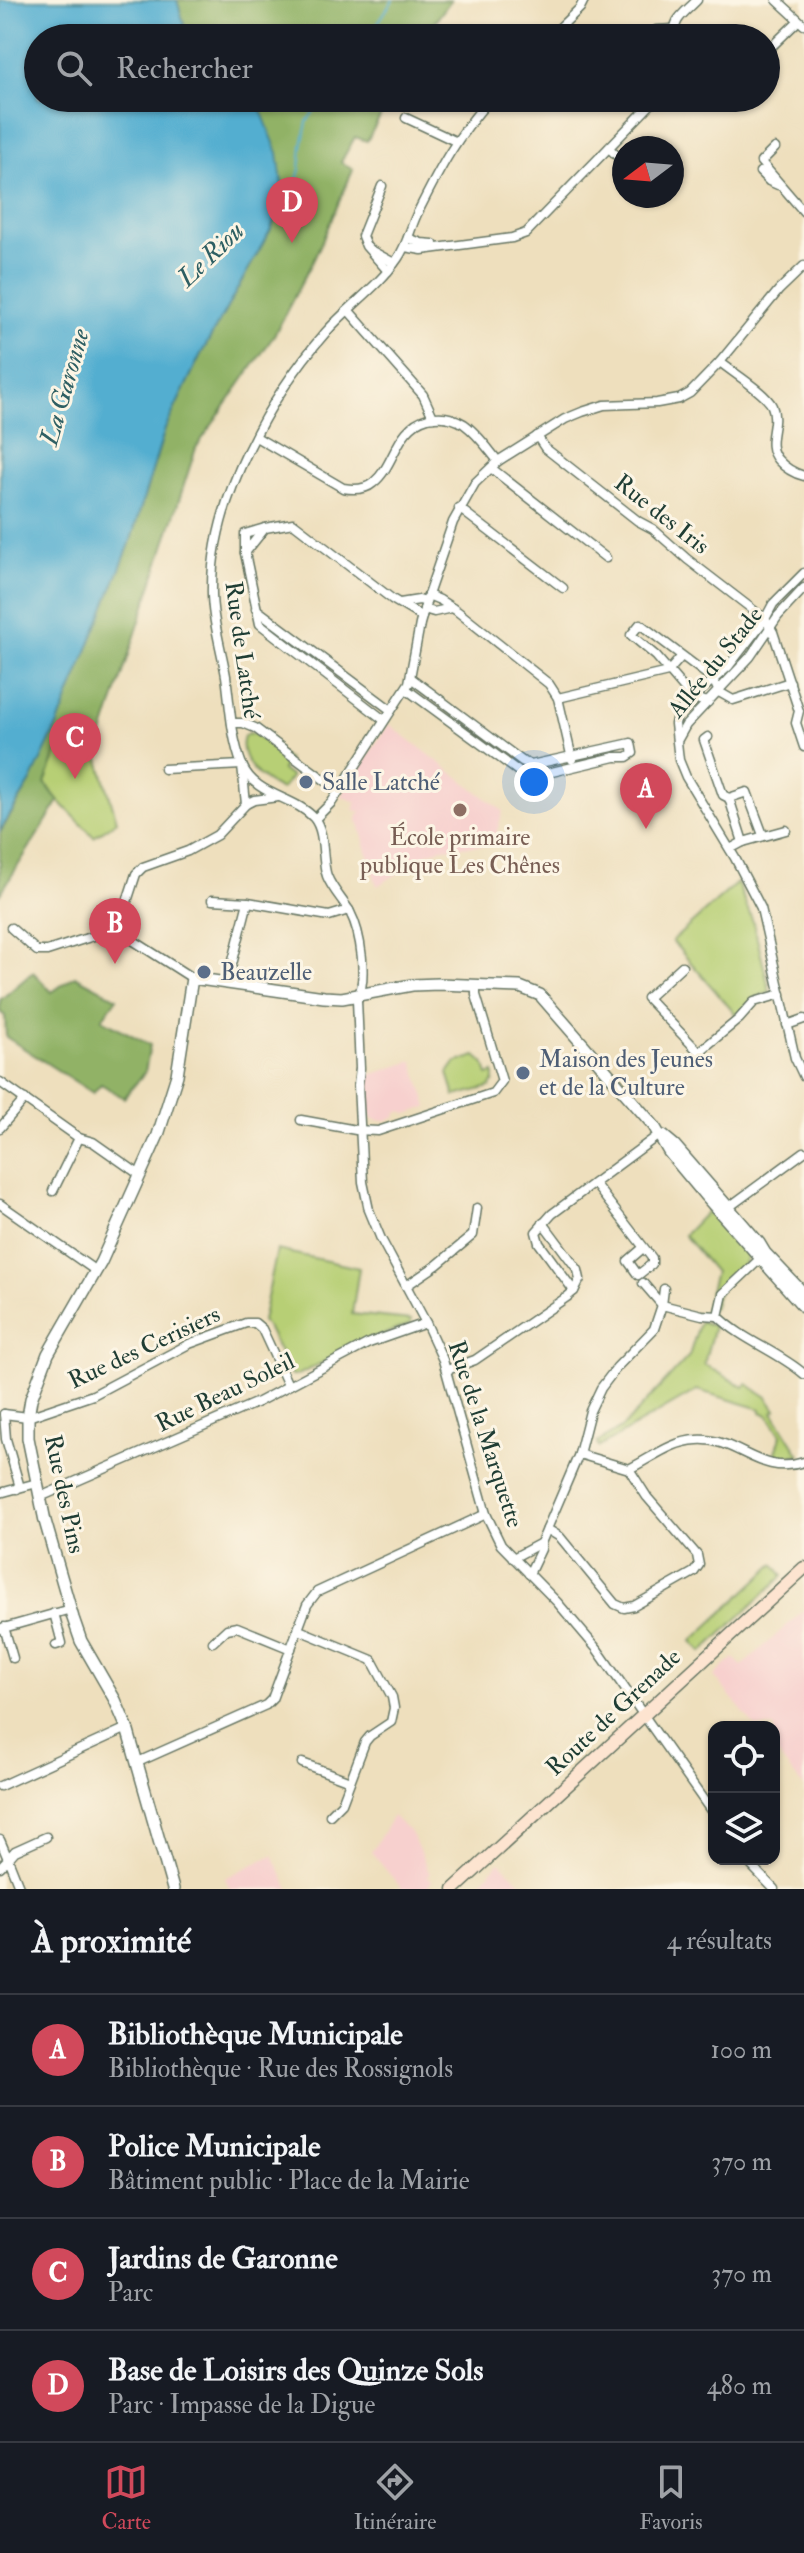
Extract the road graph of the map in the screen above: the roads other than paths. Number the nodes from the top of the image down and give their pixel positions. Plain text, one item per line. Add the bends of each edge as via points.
1 (584, 0) edge
2 (697, 0) edge
3 (777, 0) edge
4 (801, 23) edge
5 (563, 24) edge
6 (675, 24) edge
7 (780, 40) edge
8 (479, 112) edge
9 (644, 112) edge
10 (406, 118) dead end
11 (455, 141) junction
12 (609, 148) junction
13 (775, 148) dead end
14 (612, 151) edge
15 (760, 172) dead end
16 (781, 185) junction
17 (382, 186) dead end
18 (804, 212) edge
19 (407, 242) junction
20 (371, 251) junction
21 (394, 263) junction
22 (804, 266) edge
23 (388, 271) junction
24 (349, 311) junction
25 (720, 362) junction
26 (433, 417) junction
27 (537, 436) junction
28 (256, 437) junction
29 (495, 464) junction
30 (804, 476) edge
31 (459, 508) junction
32 (606, 558) dead end
33 (804, 573) edge
34 (563, 588) dead end
35 (804, 588) edge
36 (400, 603) junction
37 (425, 606) junction
38 (452, 608) junction
39 (255, 609) junction
40 (765, 619) junction
41 (771, 628) junction
42 (681, 657) junction
43 (668, 672) junction
44 (411, 678) junction
45 (713, 679) junction
46 (790, 682) junction
47 (406, 689) junction
48 (719, 692) junction
49 (558, 698) junction
50 (692, 698) junction
51 (708, 702) junction
52 (391, 710) junction
53 (384, 720) junction
54 (232, 723) junction
55 (473, 724) junction
56 (467, 733) junction
57 (708, 737) dead end
58 (677, 742) junction
59 (804, 747) edge
60 (572, 757) junction
61 (242, 765) junction
62 (574, 767) junction
63 (164, 769) dead end
64 (338, 790) junction
65 (278, 797) junction
66 (729, 798) junction
67 (246, 804) junction
68 (315, 819) junction
69 (786, 830) dead end
70 (763, 835) junction
71 (743, 842) junction
72 (730, 849) junction
73 (212, 900) dead end
74 (248, 902) junction
75 (349, 910) junction
76 (121, 920) junction
77 (11, 928) dead end
78 (106, 932) junction
79 (127, 932) junction
80 (682, 966) dead end
81 (192, 978) junction
82 (227, 984) junction
83 (476, 985) junction
84 (781, 994) junction
85 (359, 996) junction
86 (804, 1019) edge
87 (787, 1025) junction
88 (804, 1077) edge
89 (0, 1082) edge
90 (25, 1099) junction
91 (301, 1120) dead end
92 (0, 1128) edge
93 (359, 1130) junction
94 (660, 1134) junction
95 (79, 1138) junction
96 (804, 1152) edge
97 (140, 1175) junction
98 (594, 1183) junction
99 (53, 1191) dead end
100 (0, 1204) edge
101 (477, 1208) dead end
102 (725, 1210) junction
103 (543, 1223) junction
104 (643, 1248) dead end
105 (761, 1257) junction
106 (96, 1271) junction
107 (643, 1283) dead end
108 (406, 1286) junction
109 (664, 1289) dead end
110 (574, 1291) junction
111 (804, 1294) edge
112 (662, 1305) junction
113 (804, 1307) edge
114 (718, 1316) junction
115 (426, 1323) junction
116 (447, 1370) junction
117 (804, 1374) edge
118 (288, 1385) junction
119 (2, 1412) edge
120 (28, 1417) junction
121 (579, 1454) junction
122 (804, 1462) edge
123 (629, 1469) junction
124 (37, 1483) junction
125 (17, 1489) junction
126 (0, 1493) edge
127 (40, 1497) junction
128 (486, 1514) junction
129 (547, 1529) junction
130 (541, 1543) junction
131 (513, 1558) junction
132 (804, 1568) edge
133 (529, 1574) junction
134 (71, 1609) junction
135 (54, 1613) junction
136 (2, 1628) edge
137 (299, 1630) junction
138 (213, 1642) dead end
139 (56, 1645) dead end
140 (291, 1649) junction
141 (13, 1658) dead end
142 (643, 1714) junction
143 (127, 1728) junction
144 (138, 1762) junction
145 (302, 1763) dead end
146 (350, 1781) junction
147 (0, 1786) edge
148 (708, 1806) edge
149 (330, 1815) dead end
150 (46, 1837) dead end
151 (0, 1840) edge
152 (8, 1859) junction
153 (751, 1865) edge
154 (0, 1867) edge
155 (20, 1889) edge
156 (173, 1889) edge
157 (454, 1889) edge
158 (774, 1889) edge

1 - 5 street
2 - 6 street
3 - 4 street
4 - 7 street
8 - 11 street, Rue de Latché
9 - 12 street
10 - 11 street
11 - 19 street, Rue de Latché
12 - 14 street
12 - 19 street via 521,236 415,250
13 - 16 street via 761,162
15 - 16 street
16 - 18 street
17 - 20 street via 363,231
19 - 21 street, Rue de Latché
20 - 21 street
20 - 23 street
21 - 23 street, Rue de Latché
22 - 25 street
23 - 24 street, Rue de Latché
24 - 26 street via 423,395
24 - 28 street, Rue de Latché via 284,387
25 - 27 street via 679,399 604,405
25 - 30 street via 768,400 773,413 772,454 785,468
26 - 28 street via 407,431 373,483 353,490
26 - 29 street via 463,423
27 - 29 street
27 - 40 street, Rue des Iris via 545,448
28 - 54 street, Rue de Latché via 224,514 212,571
29 - 31 street
29 - 32 street
31 - 34 street
31 - 37 street
33 - 40 street, Allée du Stade
35 - 41 street, Allée du Stade
36 - 37 street via 411,600
36 - 37 street via 408,611
36 - 39 street via 293,523 265,528 245,553
37 - 38 street via 434,612
37 - 38 street via 440,600
37 - 44 street
38 - 49 street via 549,684
39 - 52 street
39 - 53 street via 260,624
40 - 41 street, Rue des Iris
40 - 45 street, Allée du Stade
41 - 46 street, Rue des Iris
41 - 48 street, Allée du Stade
42 - 43 street
42 - 43 street via 640,624 631,635
42 - 45 street
43 - 49 street
43 - 50 street
44 - 47 street
44 - 55 street
45 - 48 street
45 - 50 street, Allée du Stade
46 - 48 street via 733,700
46 - 59 street, Rue des Iris
47 - 52 street
47 - 56 street
48 - 51 street, Allée du Stade
49 - 60 street
50 - 51 street
50 - 58 street, Allée du Stade via 677,715
51 - 58 street, Allée du Stade
52 - 53 street
53 - 64 street
54 - 61 street, Rue de Latché
54 - 64 street via 255,728
55 - 56 street
55 - 60 street via 531,765
56 - 62 street via 522,774
57 - 66 street via 704,740 723,795
58 - 72 street via 686,777
60 - 62 street
60 - 62 street via 631,743 633,753 627,757
61 - 63 street
61 - 65 street via 251,779
61 - 67 street, Rue de Latché
64 - 68 street
65 - 67 street
65 - 68 street
66 - 70 street via 747,792
66 - 71 street
67 - 76 street via 217,835 143,867
68 - 75 street via 327,878
69 - 70 street
70 - 71 street
71 - 72 street
72 - 84 street via 761,908
73 - 74 street
74 - 75 street via 329,916
74 - 82 street
75 - 85 street via 360,942
76 - 78 street via 110,921
76 - 79 street
77 - 78 street via 37,951
78 - 79 street via 117,940
79 - 81 street
80 - 84 street via 647,998 699,1052 754,1002
81 - 82 street
81 - 97 street, Rue des Pins via 177,1075
82 - 85 street via 324,997
83 - 85 street via 427,984
83 - 93 street via 502,1081 499,1088 483,1098 378,1131
83 - 94 street via 520,987 540,995
84 - 87 street
85 - 93 street, Rue de la Marquette
86 - 87 street
87 - 88 street
89 - 90 street
90 - 92 street
90 - 95 street
91 - 93 street
93 - 108 street, Rue de la Marquette via 369,1210
94 - 98 street
94 - 102 street via 669,1152
95 - 97 street
95 - 99 street
96 - 102 street
97 - 106 street, Rue des Pins
98 - 103 street
98 - 104 street
100 - 106 street
101 - 108 street via 473,1235
102 - 105 street via 759,1243
103 - 110 street via 578,1270
103 - 110 street via 536,1232 539,1243
105 - 111 street
105 - 113 street
105 - 114 street via 723,1294
106 - 120 street, Rue des Pins via 48,1354
107 - 112 street
108 - 115 street, Rue de la Marquette
109 - 112 street
110 - 116 street via 475,1360
112 - 114 street
112 - 121 street via 654,1329 601,1388
114 - 117 street
115 - 116 street, Rue de la Marquette
115 - 118 street, Rue Beau Soleil via 369,1343
116 - 128 street, Rue de la Marquette
118 - 120 street, Rue des Cerisiers via 262,1329 246,1323 189,1344 93,1395
118 - 127 street, Rue Beau Soleil
119 - 120 street
119 - 125 street, Rue des Pins
120 - 124 street, Rue des Pins
121 - 123 street
121 - 129 street
122 - 123 street via 775,1466 721,1443 697,1440 667,1447
123 - 129 street via 697,1555 694,1572 624,1608
124 - 125 street
124 - 127 street, Rue des Pins
125 - 126 street
127 - 134 street, Rue des Pins
128 - 131 street, Rue de la Marquette
128 - 137 street via 317,1592
129 - 130 street
130 - 131 street
130 - 133 street
131 - 133 street, Rue de la Marquette
132 - 142 main road, Route de Grenade
133 - 142 street, Rue de la Marquette via 597,1649
134 - 135 street
134 - 143 street, Rue des Pins via 81,1641
135 - 136 street
135 - 139 street via 62,1643
136 - 141 street
137 - 140 street
137 - 146 street via 372,1660 392,1697 391,1722 365,1742
138 - 140 street via 237,1627
140 - 144 street via 266,1705
142 - 148 street, Rue de la Marquette
142 - 157 main road, Route de Grenade
143 - 144 street, Rue des Pins
143 - 147 street
144 - 156 street, Rue des Pins
145 - 146 street
146 - 149 street via 342,1803
150 - 152 street
151 - 152 street
152 - 154 street
152 - 155 street
153 - 158 street

